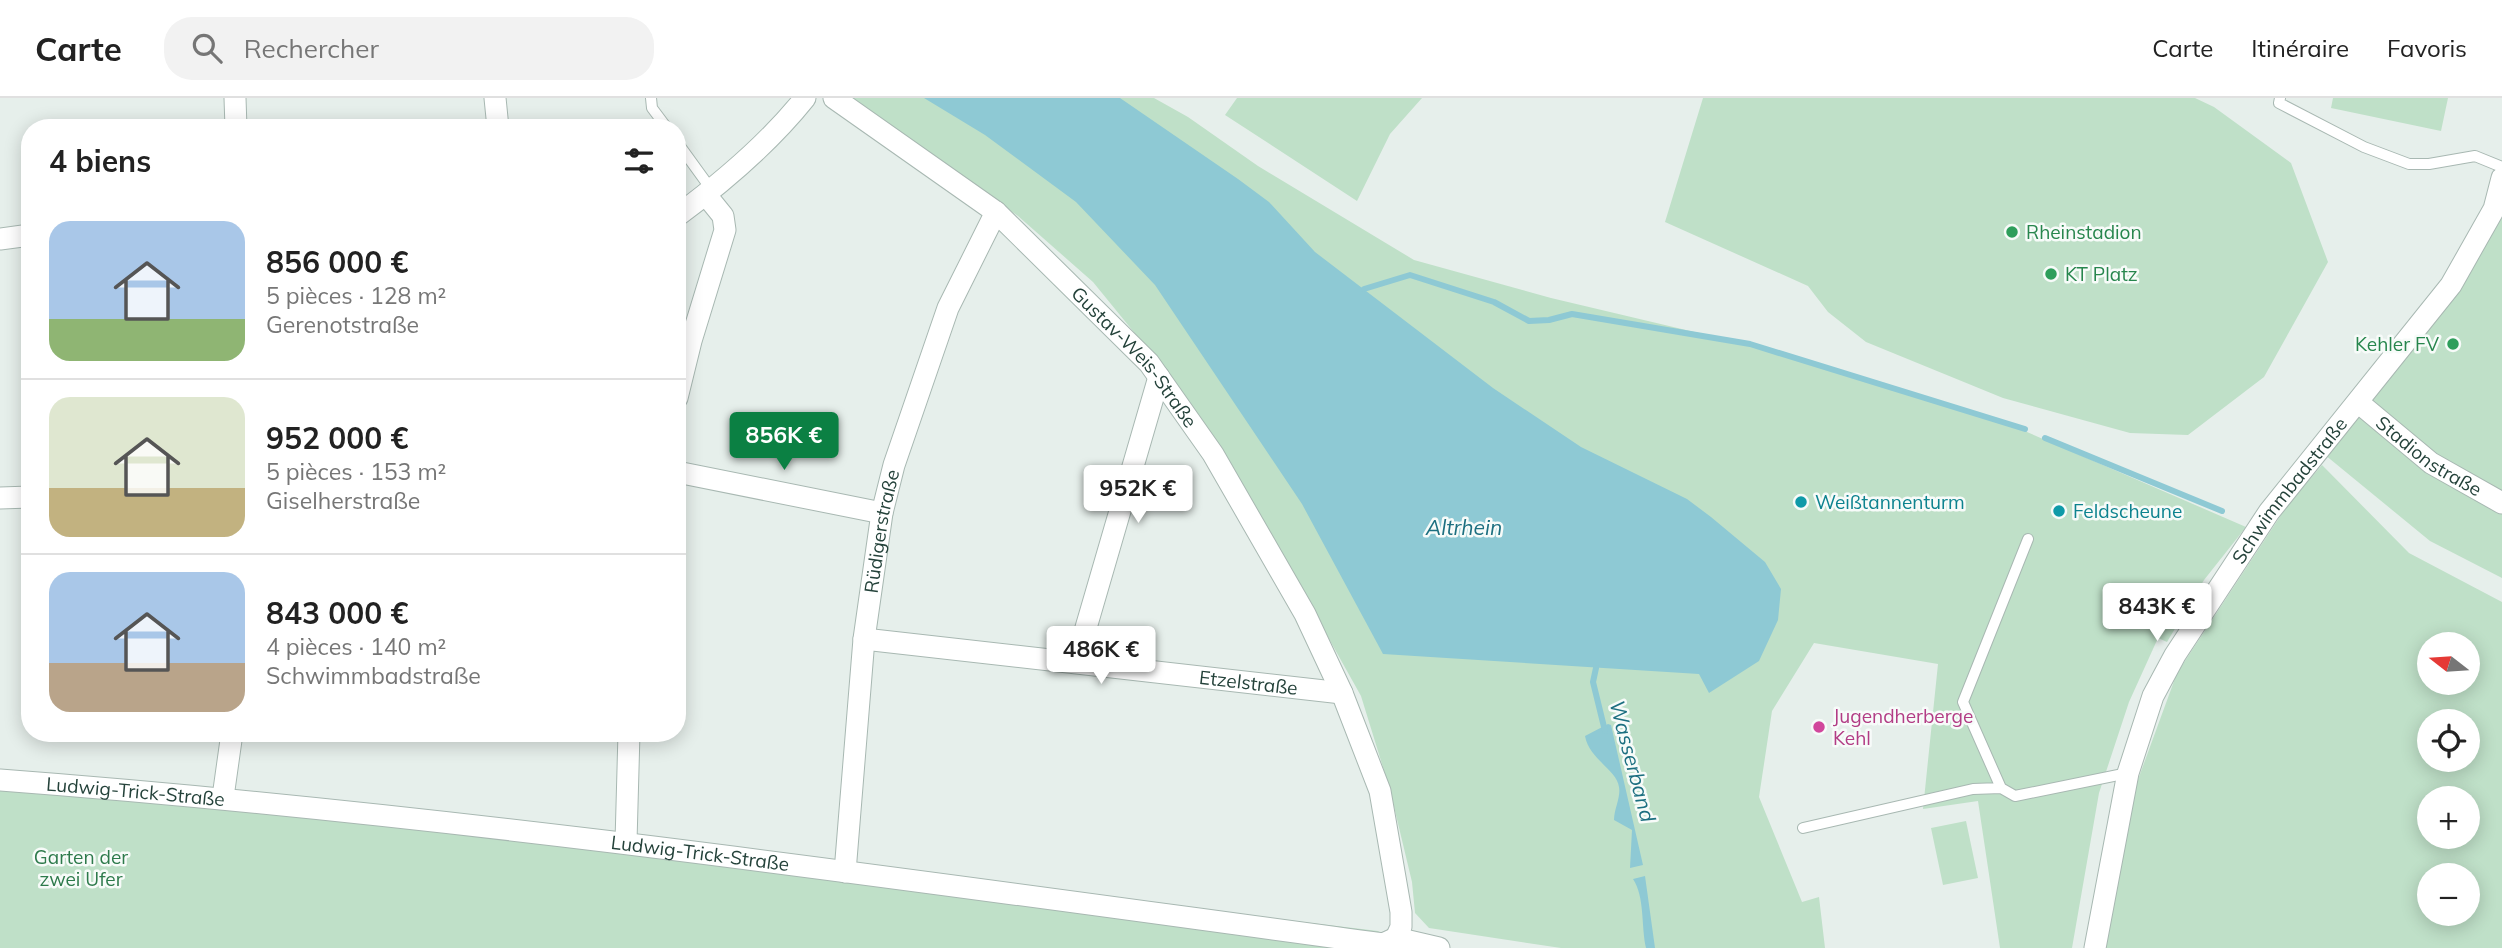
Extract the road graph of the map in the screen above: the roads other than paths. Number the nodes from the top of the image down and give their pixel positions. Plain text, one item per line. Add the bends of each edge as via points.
1 (234, 98) edge
2 (495, 98) edge
3 (651, 98) edge
4 (805, 98) edge
5 (834, 98) edge
6 (2280, 98) edge
7 (235, 119) edge
8 (497, 119) edge
9 (660, 119) edge
10 (686, 156) edge
11 (2502, 167) edge
12 (2502, 178) edge
13 (709, 192) junction
14 (686, 209) edge
15 (996, 212) junction
16 (21, 236) edge
17 (0, 239) edge
18 (686, 361) edge
19 (1159, 377) junction
20 (2359, 403) junction
21 (686, 474) edge
22 (21, 497) edge
23 (0, 498) edge
24 (2502, 503) edge
25 (882, 513) junction
26 (2028, 539) dead end
27 (864, 639) junction
28 (1076, 662) junction
29 (1342, 693) junction
30 (231, 742) edge
31 (629, 742) edge
32 (2128, 773) junction
33 (0, 780) edge
34 (2000, 788) junction
35 (223, 797) junction
36 (1803, 828) dead end
37 (625, 842) junction
38 (845, 872) junction
39 (1396, 938) junction
40 (1439, 948) edge
41 (2095, 948) edge

1 - 7 street
2 - 8 street
3 - 9 lane
4 - 13 street via 782,126
5 - 15 street, Gustav-Weis-Straße
6 - 11 lane via 2279,103 2352,141 2409,164 2475,156
10 - 13 lane
12 - 20 street, Schwimmbadstraße via 2494,209 2451,285
13 - 14 street
13 - 18 street via 723,216 725,230
15 - 19 street, Gustav-Weis-Straße
15 - 25 street, Rüdigerstraße via 948,308
16 - 17 street
19 - 28 street
19 - 29 street, Gustav-Weis-Straße via 1262,536 1306,614
20 - 24 street, Stadionstraße via 2431,463
20 - 32 street, Schwimmbadstraße via 2269,512 2175,655 2153,696
21 - 25 street
22 - 23 street
25 - 27 street, Rüdigerstraße
26 - 34 lane via 1963,702
27 - 28 street, Etzelstraße
27 - 38 street, Rüdigerstraße
28 - 29 street, Etzelstraße
29 - 39 street, Gustav-Weis-Straße via 1380,791 1401,912 1402,927
30 - 35 street
31 - 37 street
32 - 34 lane via 2015,796
32 - 41 street, Schwimmbadstraße
33 - 35 street, Ludwig-Trick-Straße
34 - 36 lane via 1973,789
35 - 37 street, Ludwig-Trick-Straße
37 - 38 street, Ludwig-Trick-Straße
38 - 39 street, Ludwig-Trick-Straße via 1383,944
39 - 40 street, Ludwig-Trick-Straße

